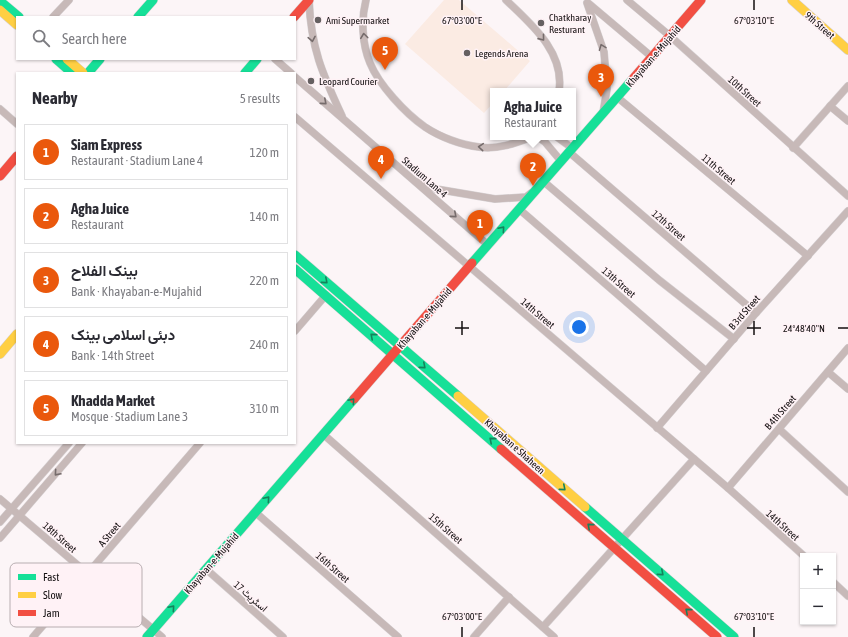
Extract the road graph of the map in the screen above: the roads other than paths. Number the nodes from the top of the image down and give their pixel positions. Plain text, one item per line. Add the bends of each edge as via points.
1 (69, 0) edge
2 (153, 0) edge
3 (309, 0) edge
4 (366, 0) edge
5 (506, 0) edge
6 (627, 0) edge
7 (701, 0) edge
8 (792, 0) edge
9 (0, 1) edge
10 (586, 1) edge
11 (0, 10) edge
12 (18, 16) edge
13 (54, 16) edge
14 (139, 16) edge
15 (295, 16) edge
16 (16, 24) edge
17 (670, 36) junction
18 (848, 50) edge
19 (652, 57) junction
20 (57, 60) edge
21 (68, 60) edge
22 (99, 60) edge
23 (256, 60) edge
24 (276, 60) edge
25 (71, 72) edge
26 (82, 72) edge
27 (89, 72) edge
28 (246, 72) edge
29 (290, 72) edge
30 (296, 78) edge
31 (848, 86) edge
32 (559, 88) edge
33 (617, 97) junction
34 (830, 106) junction
35 (0, 109) edge
36 (603, 113) junction
37 (296, 118) edge
38 (344, 119) junction
39 (848, 121) edge
40 (16, 123) edge
41 (524, 140) edge
42 (548, 140) edge
43 (560, 140) edge
44 (794, 148) junction
45 (570, 150) junction
46 (16, 157) edge
47 (561, 161) junction
48 (0, 176) edge
49 (412, 178) junction
50 (542, 183) junction
51 (848, 196) edge
52 (519, 209) junction
53 (848, 211) edge
54 (488, 245) junction
55 (296, 256) edge
56 (808, 256) junction
57 (469, 267) junction
58 (296, 270) edge
59 (326, 295) junction
60 (756, 313) junction
61 (296, 330) edge
62 (16, 335) edge
63 (734, 339) junction
64 (400, 346) junction
65 (848, 348) edge
66 (0, 354) edge
67 (393, 354) junction
68 (706, 371) junction
69 (828, 372) junction
70 (848, 389) edge
71 (657, 428) junction
72 (779, 429) junction
73 (323, 434) junction
74 (68, 444) edge
75 (81, 444) edge
76 (199, 444) edge
77 (694, 459) junction
78 (728, 488) junction
79 (848, 492) edge
80 (0, 499) edge
81 (12, 509) junction
82 (256, 512) junction
83 (20, 516) junction
84 (0, 522) edge
85 (0, 538) edge
86 (621, 539) junction
87 (614, 548) junction
88 (801, 553) edge
89 (75, 563) edge
90 (97, 563) edge
91 (206, 569) junction
92 (836, 585) edge
93 (848, 596) edge
94 (509, 597) junction
95 (142, 621) edge
96 (42, 627) edge
97 (543, 627) junction
98 (153, 630) junction
99 (33, 637) edge
100 (147, 637) edge
101 (162, 637) edge
102 (283, 637) edge
103 (398, 637) edge
104 (474, 637) edge
105 (554, 637) edge
106 (717, 637) edge
107 (734, 637) edge

1 - 13 street
2 - 14 main road
3 - 15 main road
3 -> 38 street via 310,21 318,61
41 -> 4 street via 503,146 480,147 439,134 410,114 386,89 369,62 363,23
5 -> 32 street via 554,53
6 - 17 street, 10th Street
7 - 17 main road, Khayaban-e-Mujahid
8 - 18 main road, 9th Street
9 - 12 main road
10 - 19 street
36 -> 10 street via 607,89 604,52
11 - 16 main road
17 - 19 main road, Khayaban-e-Mujahid
17 - 44 street, 10th Street
19 - 33 main road, Khayaban-e-Mujahid
20 - 25 main road
21 - 26 main road
22 - 27 main road
23 - 28 main road
24 - 29 street
30 -> 38 street, Stadium Lane 4
31 - 34 street
33 - 36 main road, Khayaban-e-Mujahid
33 - 56 street, 11th Street
34 - 39 street
34 - 44 street
35 - 40 street
36 - 45 main road, Khayaban-e-Mujahid
37 - 57 street, 14th Street
38 - 49 street, Stadium Lane 4
42 - 47 street
43 - 45 street, 12th Street
44 - 51 street, 10th Street
45 - 47 main road, Khayaban-e-Mujahid
45 - 60 street, 12th Street
46 - 48 main road
47 - 50 main road, Khayaban-e-Mujahid
49 - 50 street via 436,189 495,199 526,198
49 -> 54 street, Stadium Lane 4
50 - 52 main road, Khayaban-e-Mujahid
50 - 63 street
54 -> 52 main road, Khayaban-e-Mujahid
52 - 68 street, 13th Street
53 - 56 street, B 3rd Street
54 - 57 main road, Khayaban-e-Mujahid
55 -> 64 main road, Khayaban e Shaheen
56 - 60 street, B 3rd Street
57 - 64 main road, Khayaban-e-Mujahid
57 - 71 street, 14th Street
58 - 59 main road, Khayaban e Shaheen
59 - 61 street
67 -> 59 main road, Khayaban e Shaheen
60 - 63 street, B 3rd Street
62 - 66 main road
63 - 68 street, B 3rd Street
64 - 67 main road, Khayaban-e-Mujahid
64 -> 86 main road, Khayaban e Shaheen
65 - 69 street, B 4th Street
73 -> 67 main road, Khayaban-e-Mujahid
87 -> 67 main road, Khayaban e Shaheen
68 - 71 street, B 3rd Street
69 - 70 street
69 - 72 street, B 4th Street
71 - 77 street, 14th Street
72 - 78 street, B 4th Street
72 - 79 street
82 -> 73 main road, Khayaban-e-Mujahid
73 - 94 street, 15th Street
74 - 81 street
75 -> 83 street
76 - 90 street, A Street
77 - 78 street, 14th Street
77 - 86 street
78 - 88 street, 14th Street
80 - 81 street, 18th Street
81 - 83 street, 18th Street
81 - 84 street
82 - 91 main road, Khayaban-e-Mujahid
82 - 103 street, 16th Street
83 - 85 street
83 - 89 street, 18th Street
86 - 87 street
86 -> 107 main road, Khayaban e Shaheen
87 - 97 street
106 -> 87 main road, Khayaban e Shaheen
98 -> 91 main road, Khayaban-e-Mujahid
91 - 102 street, اسٹریٹ 17
92 - 93 street
94 - 97 street, 15th Street
94 - 104 street
95 - 98 street, 18th Street
96 - 99 street, A Street
97 - 105 street, 15th Street
98 - 100 main road, Khayaban-e-Mujahid
98 - 101 street, 18th Street

